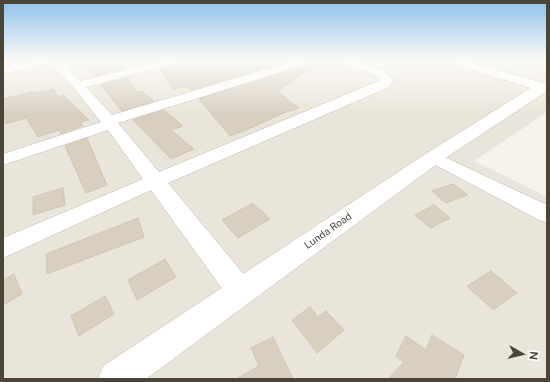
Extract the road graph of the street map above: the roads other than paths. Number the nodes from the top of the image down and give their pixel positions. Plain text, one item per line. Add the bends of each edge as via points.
1 (72, 79) edge
2 (103, 79) edge
3 (249, 79) edge
4 (386, 79) edge
5 (516, 79) edge
6 (78, 85) junction
7 (544, 87) edge
8 (110, 122) junction
9 (434, 157) junction
10 (3, 160) edge
11 (155, 181) junction
12 (547, 214) edge
13 (3, 248) edge
14 (241, 292) junction
15 (116, 379) edge

1 - 6 street
2 - 6 street
3 - 8 street
4 - 11 street via 385,84
5 - 7 street
6 - 8 street
7 - 9 street, Lunda Road
8 - 10 street
8 - 11 street
9 - 12 street
9 - 14 street, Lunda Road
11 - 13 street
11 - 14 street
14 - 15 street, Lunda Road

